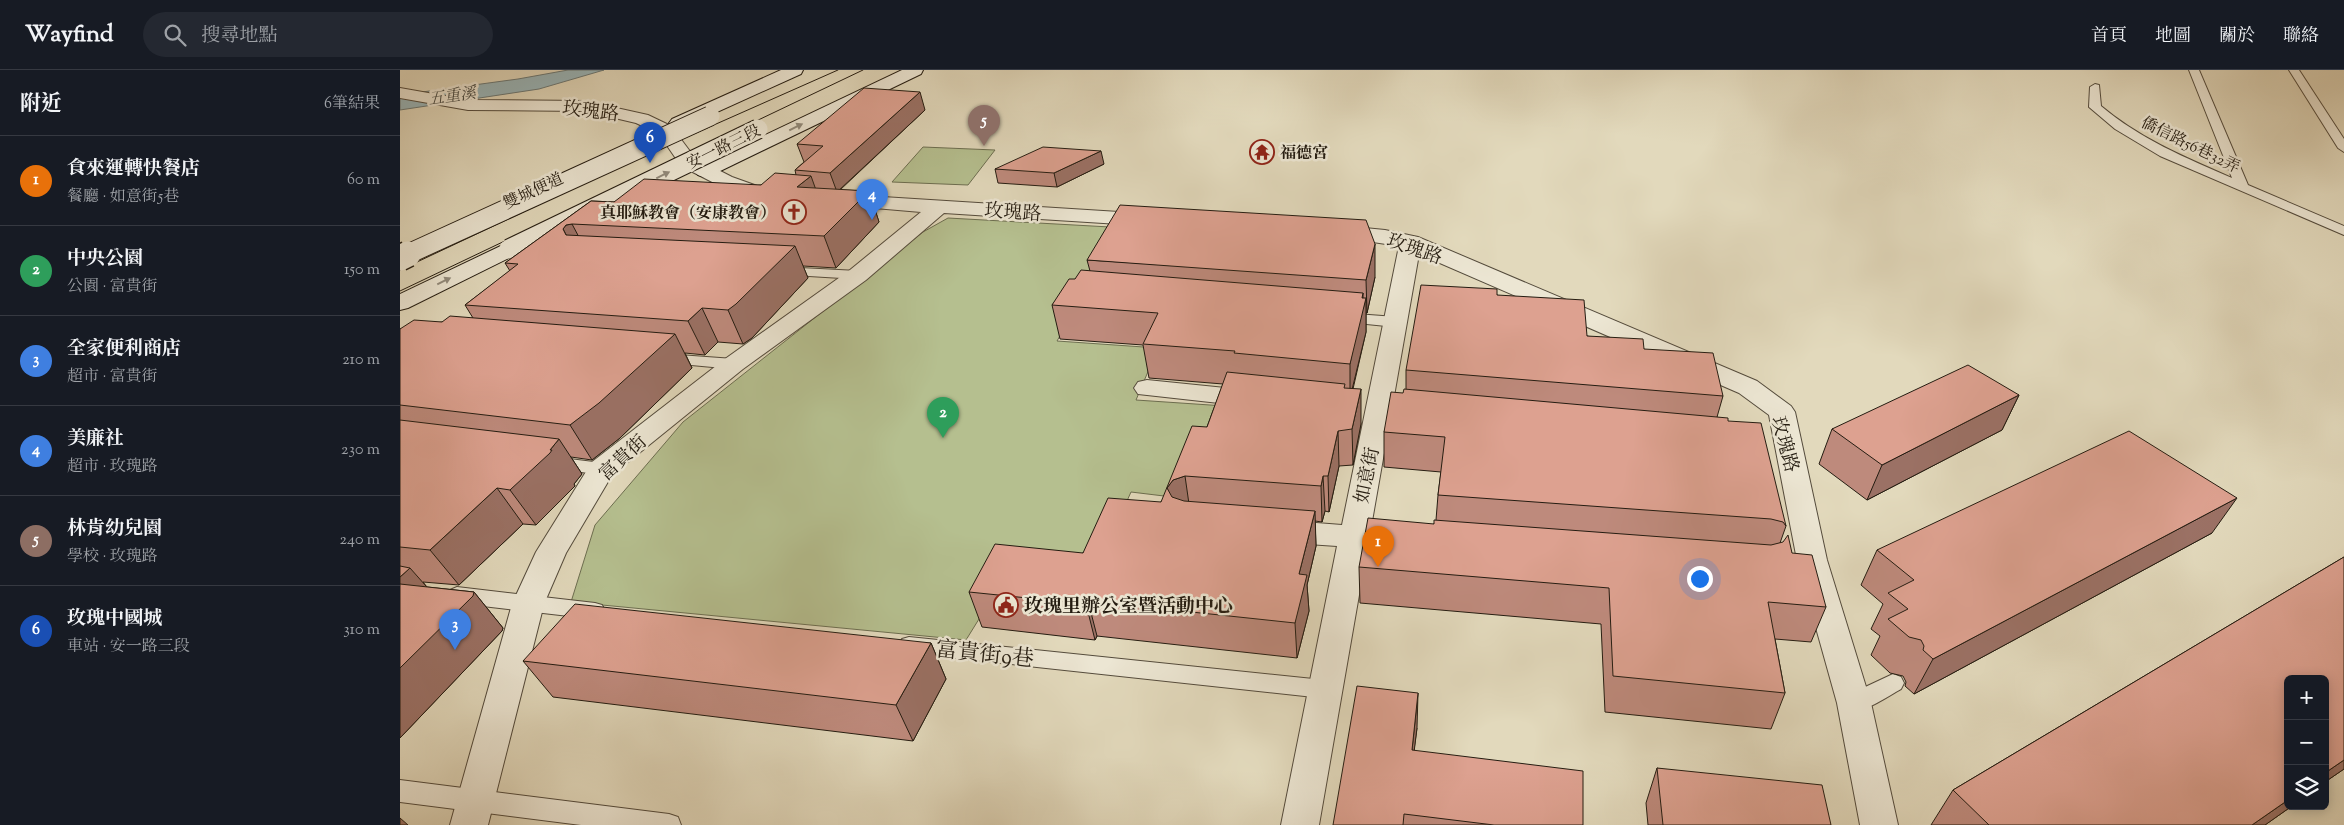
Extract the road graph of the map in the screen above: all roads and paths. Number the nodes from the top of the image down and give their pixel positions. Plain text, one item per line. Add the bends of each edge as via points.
1 (885, 70) edge
2 (915, 70) edge
3 (2194, 70) edge
4 (2294, 70) edge
5 (801, 72) edge
6 (2095, 87) dead end
7 (400, 93) edge
8 (665, 130) junction
9 (2344, 148) edge
10 (705, 171) junction
11 (2242, 186) junction
12 (940, 206) junction
13 (1172, 221) edge
14 (1308, 229) edge
15 (2344, 231) edge
16 (1410, 242) junction
17 (400, 251) edge
18 (400, 258) edge
19 (768, 271) edge
20 (858, 275) junction
21 (400, 303) edge
22 (1327, 317) edge
23 (1396, 322) junction
24 (646, 357) edge
25 (734, 364) junction
26 (1147, 388) dead end
27 (1282, 402) edge
28 (535, 461) edge
29 (602, 469) junction
30 (1248, 528) edge
31 (1353, 537) junction
32 (1393, 540) edge
33 (439, 593) edge
34 (528, 604) junction
35 (618, 613) edge
36 (886, 642) edge
37 (1893, 683) dead end
38 (1323, 689) junction
39 (1854, 703) junction
40 (400, 791) edge
41 (471, 813) edge
42 (669, 825) edge
43 (1300, 825) edge
44 (1878, 825) edge

21 -> 1 street, 安一路三段, bridge
10 -> 2 street
3 - 11 lane
4 - 9 lane
5 - 8 street, 雙城便道
5 - 18 street, 安一路三段, bridge
6 - 11 lane, 僑信路56巷32弄 via 2095,107 2120,127 2164,153
7 - 8 street, 玫瑰路 via 468,105 585,106 642,119
8 - 10 street, 玫瑰路 via 688,162
8 - 17 street, 雙城便道
10 - 12 street, 玫瑰路 via 766,196
11 - 15 lane
12 - 13 street, 玫瑰路
12 - 20 street, 富貴街
14 - 16 street, 玫瑰路 via 1385,236
16 - 23 street, 如意街
16 - 39 street, 玫瑰路 via 1748,387 1782,412 1812,560
19 - 20 lane
20 - 25 street, 富貴街
22 - 23 lane
23 - 31 street, 如意街
24 - 25 lane
25 - 29 street, 富貴街
26 - 27 street
28 - 29 lane
29 - 34 street, 富貴街 via 551,552
30 - 31 street
31 - 32 street
31 - 38 street, 如意街
33 - 34 lane
34 - 35 lane
34 - 41 street, 富貴街
36 - 38 lane, 富貴街9巷
37 - 39 lane
38 - 43 street, 如意街
39 - 44 street, 玫瑰路
40 - 41 lane
41 - 42 lane

